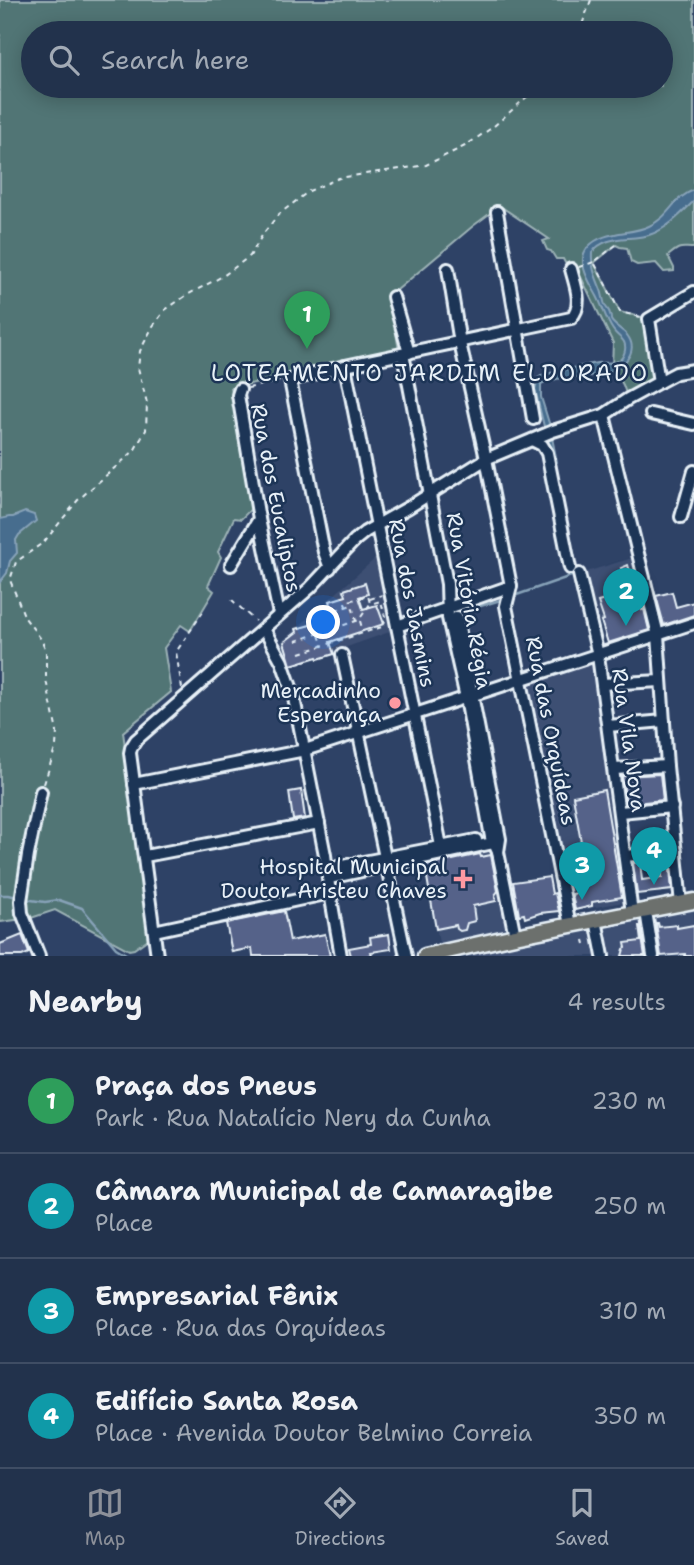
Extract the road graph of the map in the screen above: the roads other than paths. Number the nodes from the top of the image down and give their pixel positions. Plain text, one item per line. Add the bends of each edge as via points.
1 (497, 212) dead end
2 (447, 269) dead end
3 (572, 269) road end
4 (694, 292) edge
5 (393, 297) dead end
6 (519, 330) junction
7 (460, 343) junction
8 (406, 354) junction
9 (345, 366) junction
10 (694, 370) edge
11 (659, 382) junction
12 (240, 389) road end
13 (650, 414) dead end
14 (604, 415) junction
15 (533, 419) dead end
16 (694, 424) edge
17 (535, 439) junction
18 (486, 459) junction
19 (694, 471) edge
20 (430, 493) junction
21 (681, 517) dead end
22 (259, 519) junction
23 (377, 525) junction
24 (231, 565) dead end
25 (330, 568) junction
26 (511, 587) junction
27 (448, 608) junction
28 (279, 614) junction
29 (457, 617) dead end
30 (393, 622) junction
31 (694, 623) edge
32 (261, 627) junction
33 (657, 635) junction
34 (342, 654) dead end
35 (598, 655) junction
36 (522, 679) junction
37 (661, 681) junction
38 (602, 684) junction
39 (470, 697) junction
40 (414, 714) junction
41 (664, 721) junction
42 (608, 726) junction
43 (358, 732) junction
44 (305, 750) junction
45 (667, 766) junction
46 (614, 768) junction
47 (134, 784) junction
48 (41, 792) road end
49 (672, 807) junction
50 (620, 812) junction
51 (319, 823) junction
52 (496, 843) junction
53 (441, 846) junction
54 (676, 851) junction
55 (145, 856) junction
56 (625, 856) junction
57 (386, 861) junction
58 (328, 874) junction
59 (330, 892) junction
60 (687, 902) edge
61 (639, 912) junction
62 (596, 920) junction
63 (570, 925) junction
64 (154, 931) junction
65 (515, 936) junction
66 (39, 956) edge
67 (157, 956) edge
68 (341, 956) edge
69 (406, 956) edge
70 (425, 956) edge
71 (603, 956) edge
72 (653, 956) edge

1 - 6 street
2 - 7 street
3 - 6 street via 577,313
4 - 11 street via 649,319
5 - 8 street, Rua Vitória Régia
6 - 7 street
6 - 15 street
7 - 8 street
7 - 18 street
8 - 9 street
8 - 20 street, Rua Vitória Régia
9 - 23 street, Rua dos Jasmins
9 - 25 street via 290,380
10 - 11 street
11 - 14 street
12 - 22 street, Rua dos Eucaliptos via 237,395
13 - 16 street
14 - 17 street
14 - 33 street
17 - 18 street
17 - 35 street, Rua Vila Nova via 555,468 574,571
18 - 20 street
18 - 26 street
19 - 21 street
20 - 23 street
20 - 27 street, Rua Vitória Régia
22 - 24 street
22 - 28 street, Rua dos Eucaliptos
23 - 25 street via 355,540
23 - 30 street, Rua dos Jasmins
25 - 28 street
26 - 27 street
26 - 36 street, Rua das Orquídeas via 506,606
27 - 30 street
27 - 39 street, Rua Vitória Régia
28 - 32 street
29 - 39 street, Rua Vitória Régia
30 - 40 street, Rua dos Jasmins
31 - 33 street
32 - 44 street via 289,677
32 - 47 street via 133,744
33 - 35 street
33 - 37 street
34 - 43 street
35 - 36 street
35 - 38 street, Rua Vila Nova
36 - 39 street
36 - 63 street, Rua das Orquídeas
37 - 38 street
37 - 41 street
38 - 42 street, Rua Vila Nova
39 - 40 street
39 - 52 street, Rua Vitória Régia
40 - 43 street
40 - 53 street, Rua dos Jasmins
41 - 42 street
41 - 45 street
42 - 46 street, Rua Vila Nova
43 - 44 street
43 - 57 street
44 - 47 street
44 - 51 street
45 - 46 street
45 - 49 street
46 - 50 street, Rua Vila Nova
47 - 55 street
48 - 66 street via 21,897 22,913
49 - 50 street
49 - 54 street
50 - 56 street, Rua Vila Nova
51 - 55 street
51 - 58 street
52 - 53 street
52 - 57 street
52 - 65 street, Rua Vitória Régia
53 - 57 street
54 - 56 street
54 - 60 street
55 - 64 street
56 - 61 street, Rua Vila Nova
57 - 58 street
57 - 69 street
58 - 59 street
59 - 64 street
59 - 68 street
60 - 61 main road
61 - 62 main road
61 - 72 street, Rua Vila Nova
62 - 63 main road
62 - 71 street
63 - 65 main road
64 - 67 street
65 - 70 main road

